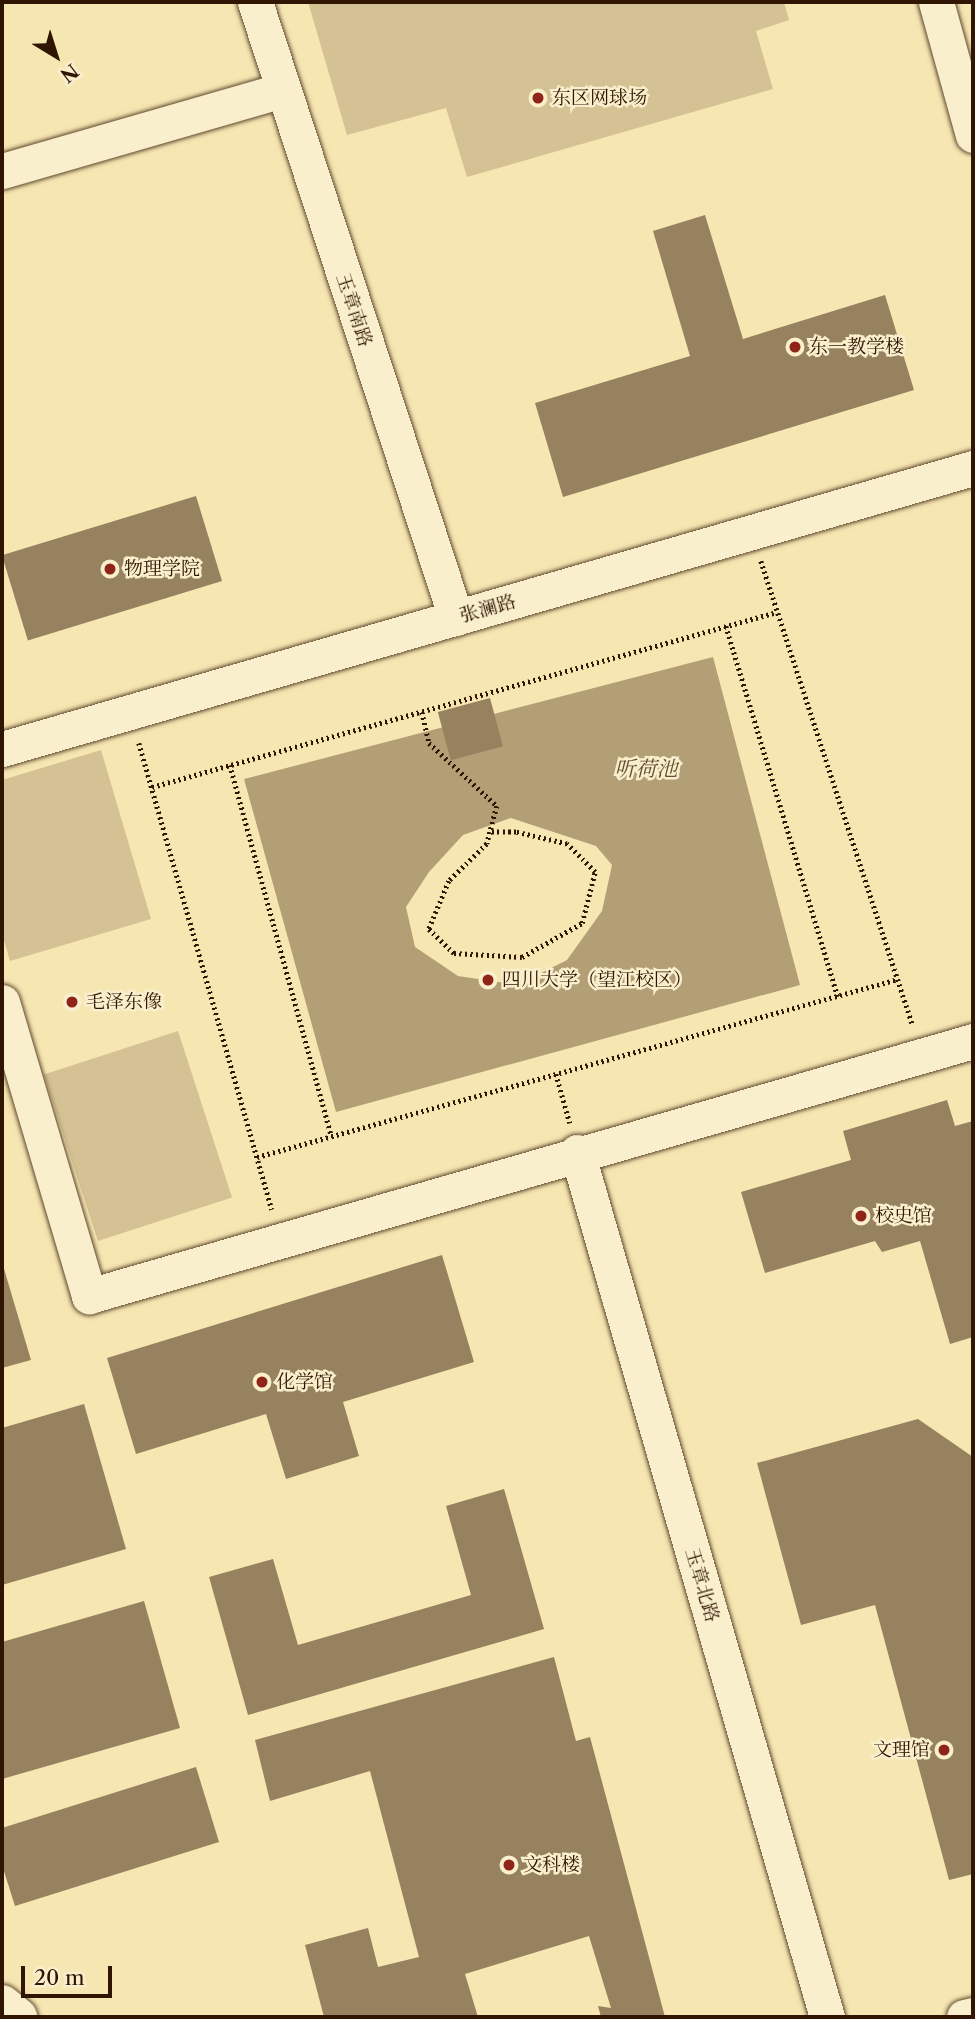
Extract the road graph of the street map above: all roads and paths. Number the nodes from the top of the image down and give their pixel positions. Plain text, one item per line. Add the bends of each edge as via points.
1 (256, 2) edge
2 (936, 2) edge
3 (282, 90) junction
4 (973, 135) edge
5 (2, 171) edge
6 (971, 479) edge
7 (751, 532) junction
8 (777, 612) junction
9 (456, 618) junction
10 (726, 626) junction
11 (130, 712) junction
12 (422, 712) junction
13 (2, 749) edge
14 (230, 765) junction
15 (152, 787) junction
16 (490, 832) junction
17 (898, 979) junction
18 (838, 996) junction
19 (2, 1002) edge
20 (973, 1041) edge
21 (923, 1056) junction
22 (556, 1074) junction
23 (331, 1135) junction
24 (577, 1152) junction
25 (257, 1157) junction
26 (280, 1240) junction
27 (2, 2004) edge
28 (973, 2015) edge
29 (18, 2017) edge
30 (827, 2017) edge
31 (964, 2017) edge

1 - 3 street, 玉章南路
2 - 4 street
3 - 5 street
3 - 9 street, 玉章南路
6 - 7 street, 张澜路
7 - 8 path
7 - 9 street, 张澜路
8 - 10 path
8 - 17 path
9 - 11 street, 张澜路
10 - 12 path
10 - 18 path
11 - 13 street, 张澜路
11 - 15 path
12 - 14 path
12 - 16 path via 429,743 497,806
14 - 15 path
14 - 23 path
15 - 25 path
16 - 16 path via 516,832 566,844 595,872 582,923 522,957 454,953 429,929 449,881 487,844
17 - 18 path
17 - 21 path
18 - 22 path
19 - 26 street via 89,1296
20 - 21 street
21 - 24 street
22 - 23 path
22 - 24 path
23 - 25 path
24 - 26 street
24 - 30 street, 玉章北路
25 - 26 path
27 - 29 street
28 - 31 street

